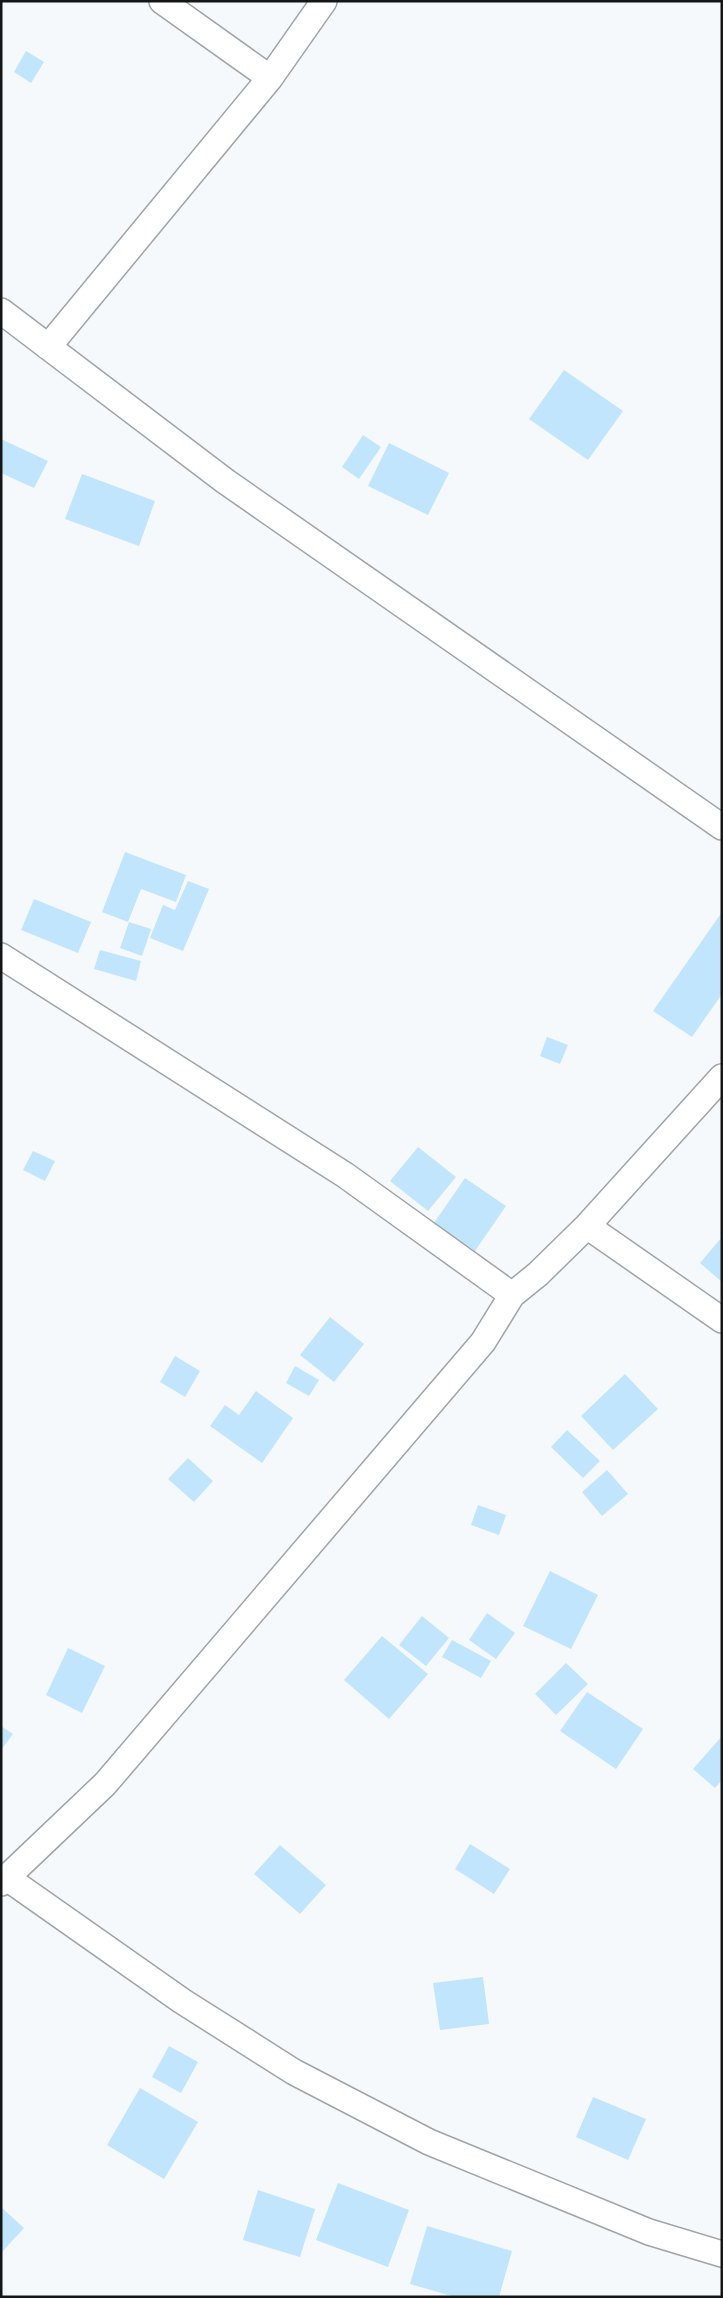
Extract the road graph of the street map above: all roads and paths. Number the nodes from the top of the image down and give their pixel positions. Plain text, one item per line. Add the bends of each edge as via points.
1 (162, 1) edge
2 (324, 1) edge
3 (270, 78) junction
4 (1, 311) edge
5 (48, 347) junction
6 (722, 827) edge
7 (1, 956) edge
8 (722, 1077) edge
9 (587, 1226) junction
10 (512, 1295) junction
11 (722, 1320) edge
12 (4, 1881) edge
13 (722, 2254) edge

1 - 3 street
2 - 3 street
3 - 5 street
4 - 5 street
5 - 6 street via 225,481
7 - 10 street via 345,1175
8 - 9 street
9 - 10 street
9 - 11 street
10 - 12 street via 484,1342 106,1784
12 - 13 street via 182,2002 294,2072 429,2142 650,2232

